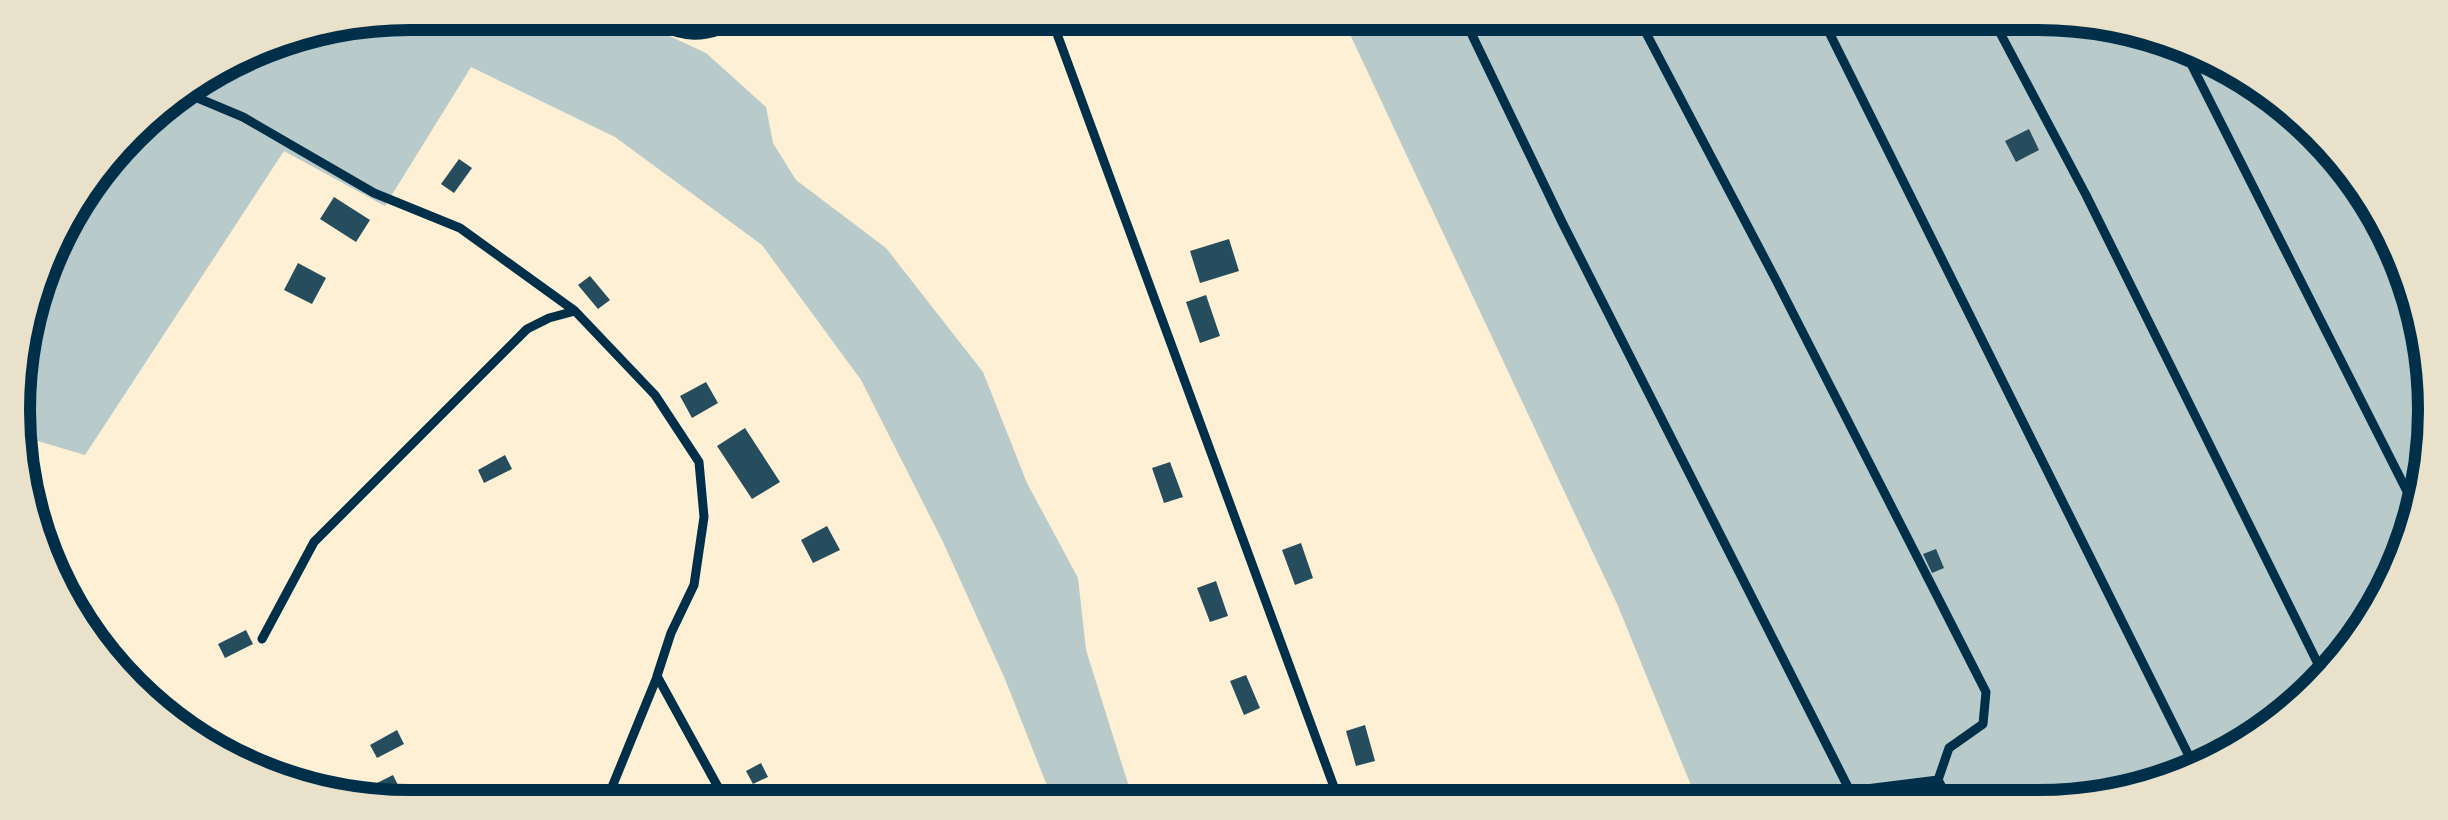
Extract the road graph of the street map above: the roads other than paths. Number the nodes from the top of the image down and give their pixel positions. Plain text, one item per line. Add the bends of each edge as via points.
1 (673, 30) edge
2 (722, 30) edge
3 (1056, 30) edge
4 (1470, 30) edge
5 (1644, 30) edge
6 (1828, 30) edge
7 (1999, 30) edge
8 (2190, 62) edge
9 (195, 97) edge
10 (575, 311) junction
11 (2408, 494) edge
12 (262, 639) dead end
13 (2320, 665) edge
14 (657, 676) junction
15 (2190, 758) edge
16 (1938, 780) junction
17 (610, 790) edge
18 (720, 790) edge
19 (1335, 790) edge
20 (1850, 790) edge
21 (1850, 790) edge
22 (1943, 790) edge

1 - 2 street
3 - 19 street
4 - 20 street
5 - 16 street via 1986,692 1982,724 1950,748
6 - 15 street
7 - 13 street
8 - 11 street
9 - 10 street via 374,193 460,228
10 - 12 street via 527,329 314,542
10 - 14 street via 655,396 699,462 704,517 694,585
14 - 17 street
14 - 18 street
16 - 21 street
16 - 22 street

